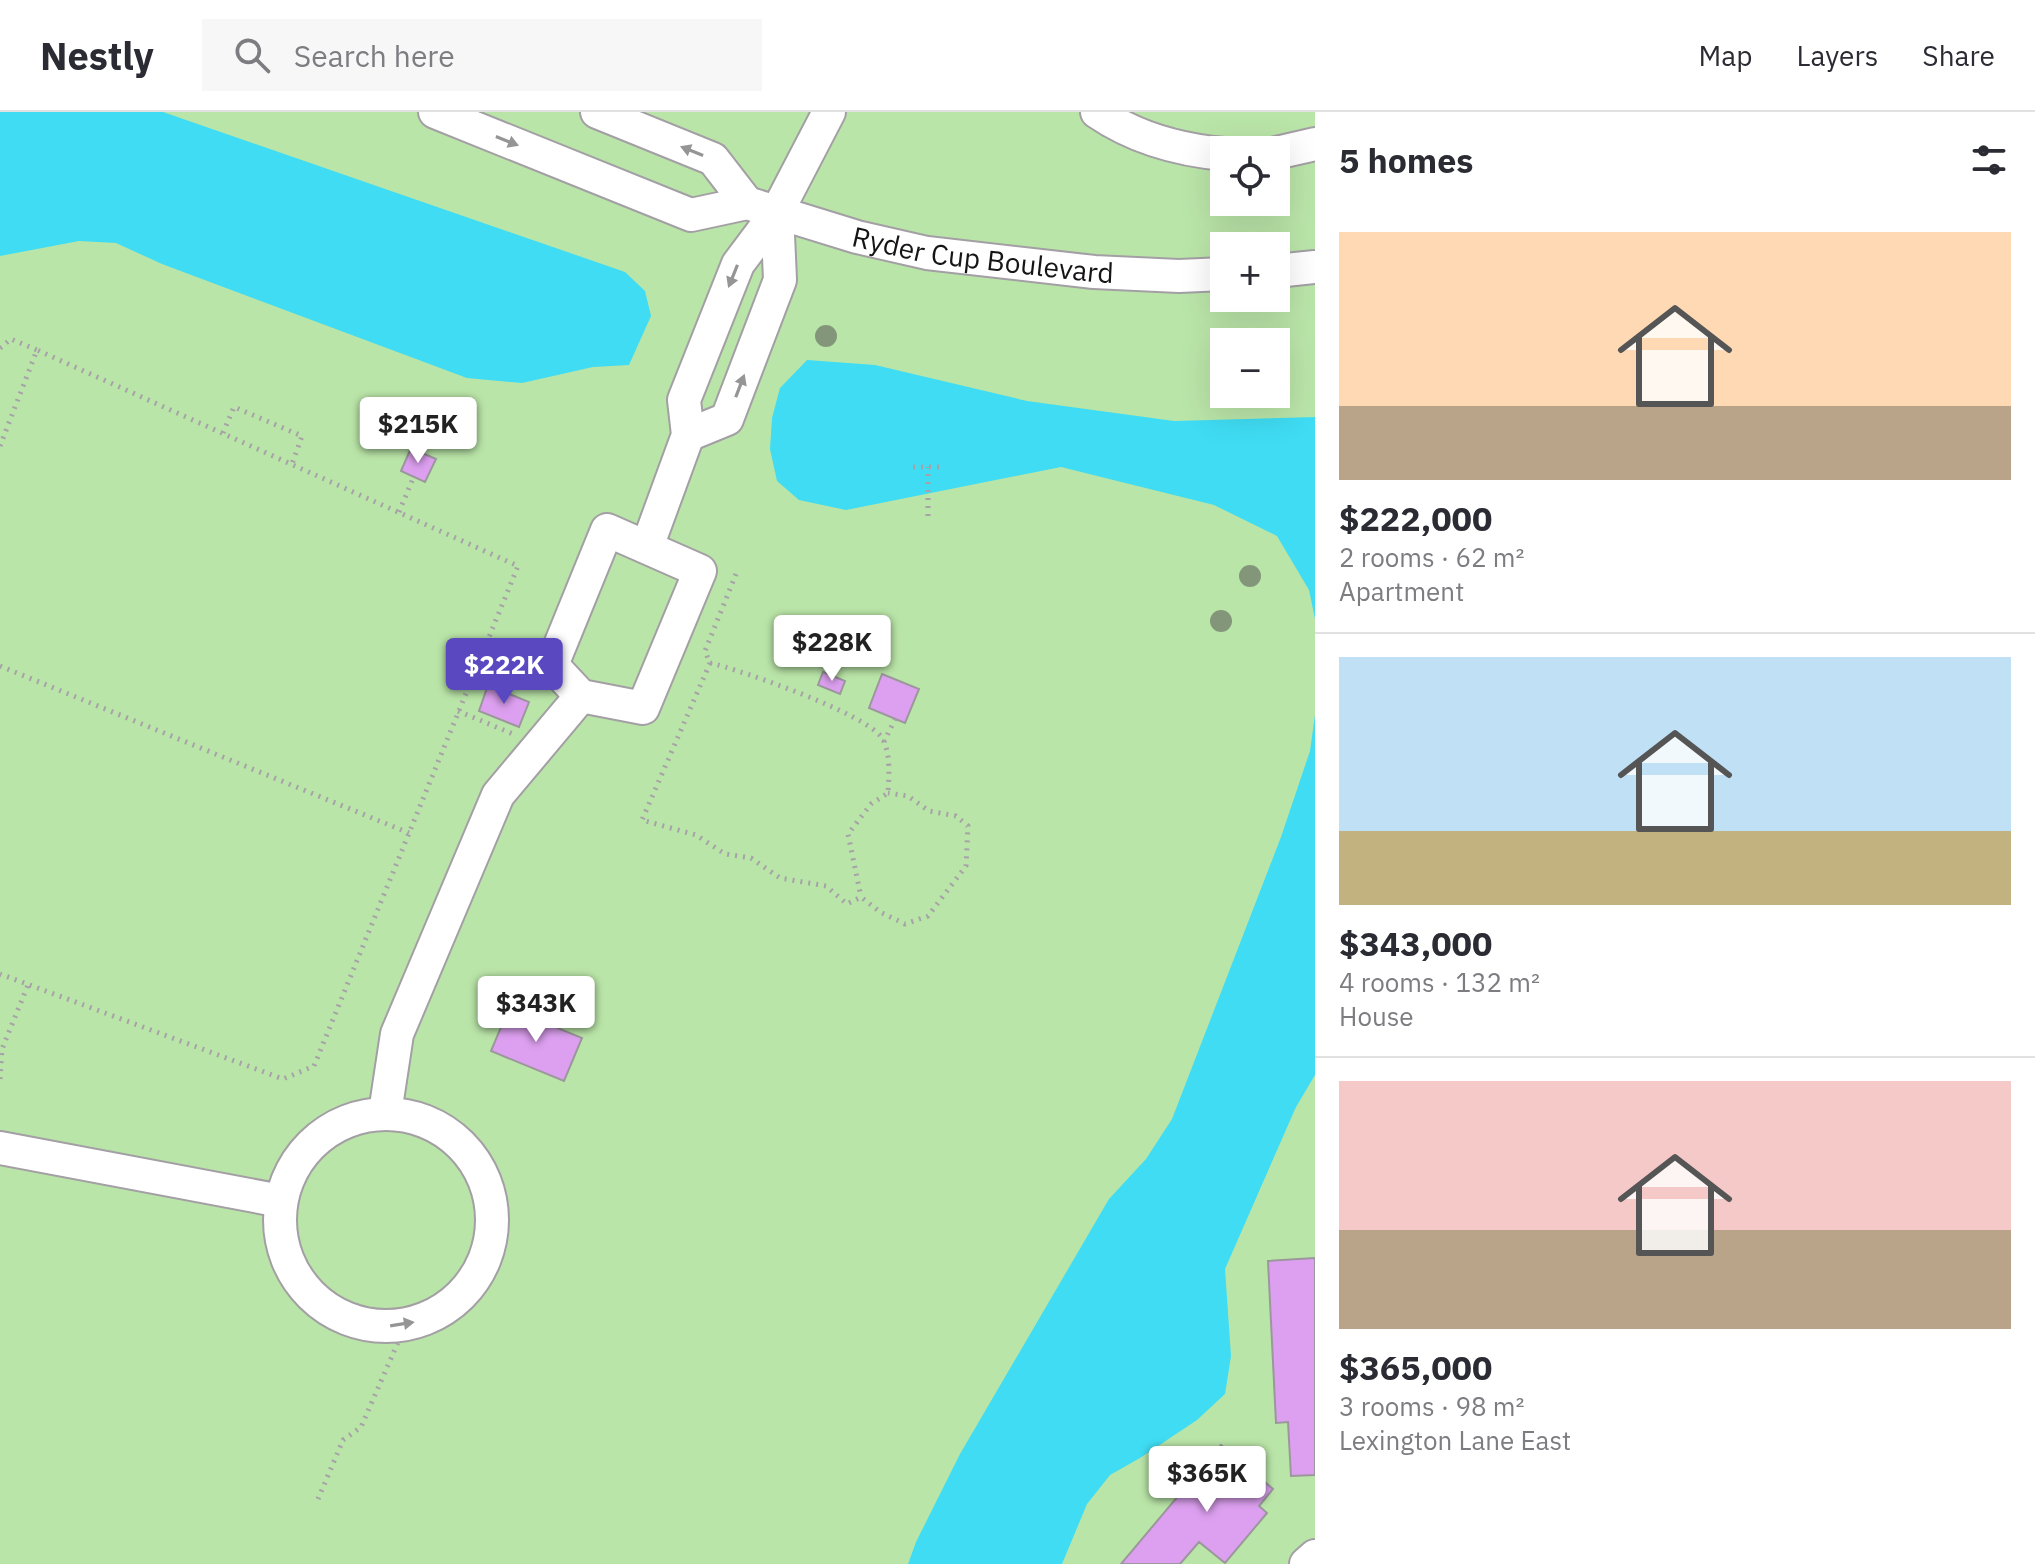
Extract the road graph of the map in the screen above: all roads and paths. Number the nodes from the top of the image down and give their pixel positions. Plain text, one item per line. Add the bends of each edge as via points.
1 (435, 112) edge
2 (597, 112) edge
3 (829, 112) edge
4 (1097, 112) edge
5 (1315, 144) edge
6 (1290, 150) edge
7 (1210, 153) edge
8 (762, 208) junction
9 (1315, 267) edge
10 (1290, 270) edge
11 (1210, 275) edge
12 (0, 348) edge
13 (37, 350) junction
14 (223, 433) junction
15 (688, 435) junction
16 (0, 446) edge
17 (292, 464) junction
18 (913, 467) dead end
19 (928, 467) junction
20 (943, 467) dead end
21 (414, 476) dead end
22 (399, 513) junction
23 (928, 516) dead end
24 (647, 547) junction
25 (736, 574) dead end
26 (710, 663) junction
27 (0, 666) edge
28 (581, 696) junction
29 (458, 711) junction
30 (895, 719) dead end
31 (884, 742) junction
32 (540, 744) junction
33 (888, 793) junction
34 (409, 833) junction
35 (861, 897) junction
36 (0, 974) edge
37 (28, 985) junction
38 (0, 1079) edge
39 (385, 1113) junction
40 (0, 1148) edge
41 (281, 1201) junction
42 (406, 1324) junction
43 (318, 1499) dead end
44 (1315, 1556) edge
45 (1306, 1564) edge

1 -> 8 street, Ryder Cup Boulevard via 691,215
8 -> 2 street via 713,159
3 - 8 street
4 - 7 street via 1148,139
5 - 6 street
8 - 11 street, Ryder Cup Boulevard via 927,253 1094,272
8 -> 15 street via 684,400
15 -> 8 street via 727,419 780,280
9 - 10 street
12 - 13 path via 11,339
13 - 14 path
13 - 16 path
14 - 17 path
14 - 17 path via 234,407 302,436
15 - 24 street
17 - 22 path
18 - 19 path
19 - 20 path
19 - 23 path
21 - 22 path
22 - 29 path via 518,566
24 - 28 street via 607,530 552,665
24 - 28 street via 700,571 643,708
25 - 26 path via 705,651
26 - 31 path via 837,710 876,730
26 - 35 path via 642,820 696,835 725,854 751,858 780,878 826,886 847,904
27 - 34 path
28 - 32 street
29 - 32 path
29 - 34 path
30 - 31 path
31 - 33 path
32 - 39 street via 498,795 397,1034
33 - 35 path via 871,804 848,834
33 - 35 path via 908,796 929,811 956,816 968,826 966,866 928,916 905,924
34 - 37 path via 314,1066 283,1079
36 - 37 path
37 - 38 path via 2,1049
39 - 41 street via 336,1125 307,1148 288,1177
39 - 42 street via 439,1128 466,1150 487,1187 491,1209 491,1234 472,1281 444,1309
40 - 41 street
41 -> 42 street via 283,1250 299,1282 326,1308 360,1323
42 - 43 path via 361,1427 343,1440
44 - 45 street

